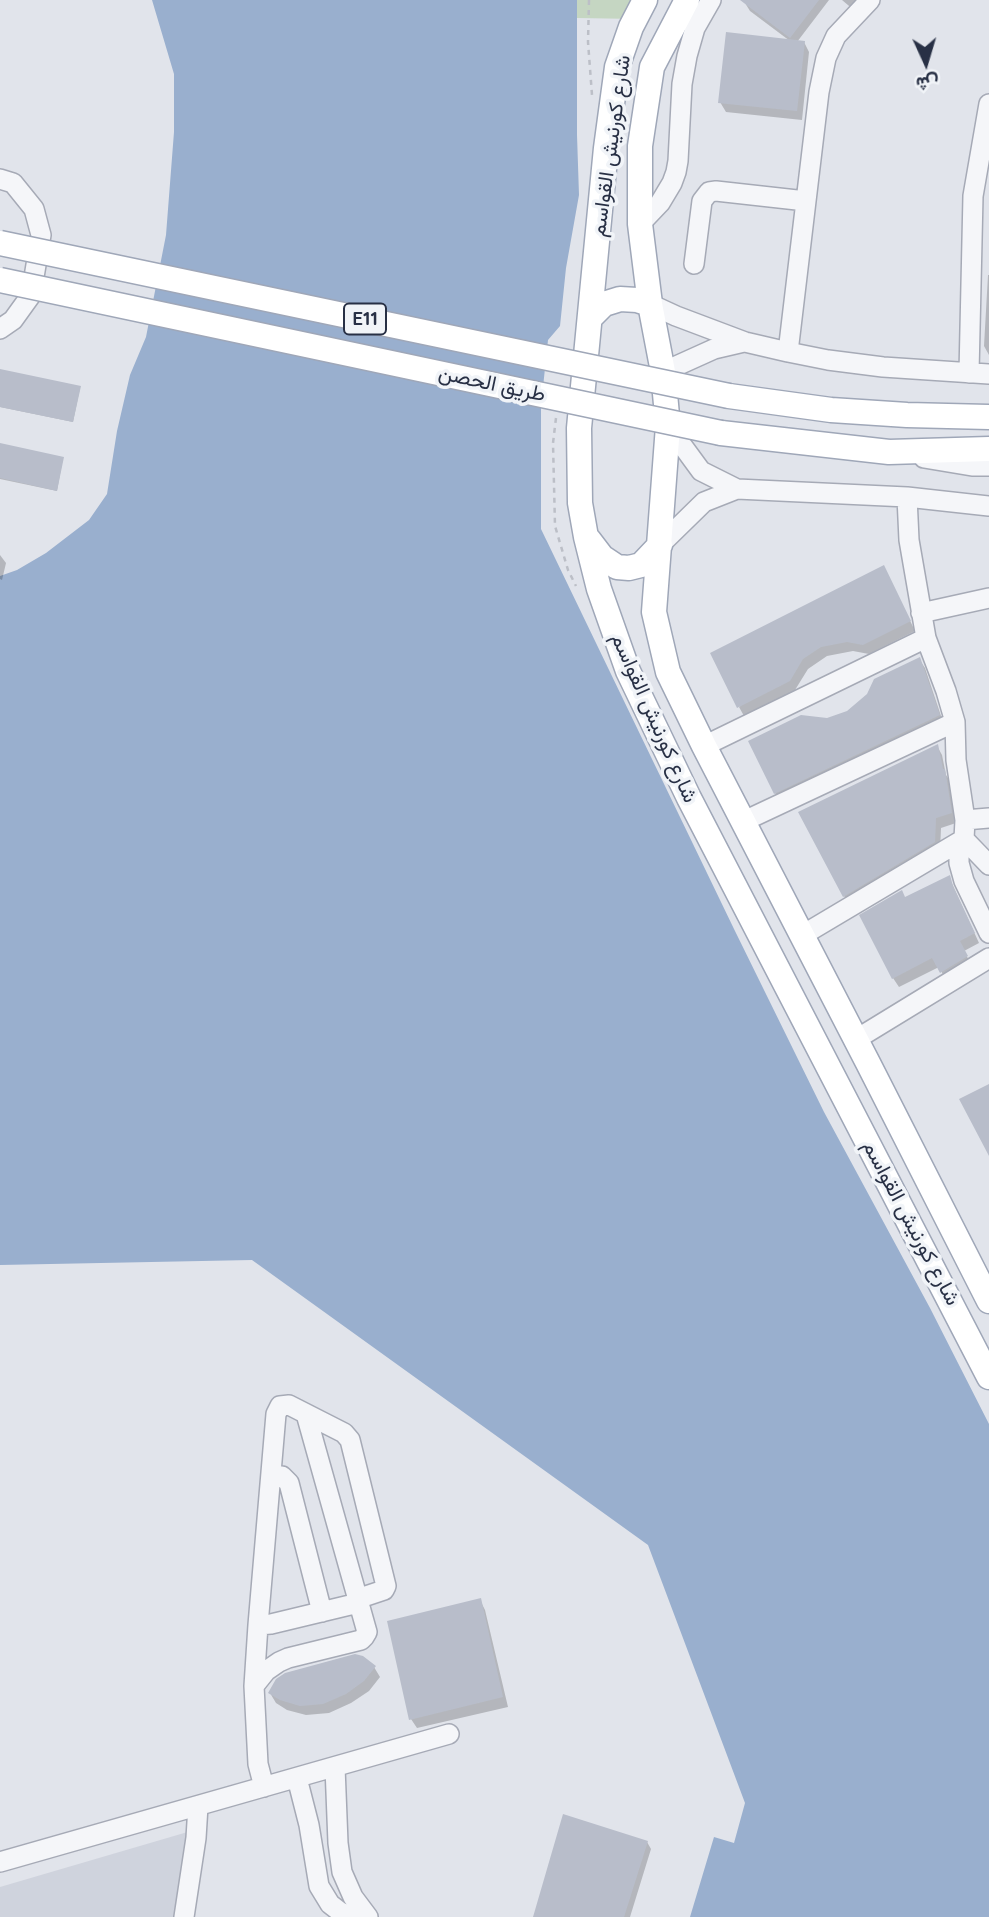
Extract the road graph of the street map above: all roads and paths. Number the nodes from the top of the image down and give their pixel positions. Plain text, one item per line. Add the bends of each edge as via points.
1 (645, 0) edge
2 (687, 0) edge
3 (711, 0) edge
4 (870, 0) edge
5 (989, 104) edge
6 (0, 179) edge
7 (806, 201) junction
8 (640, 224) junction
9 (0, 243) edge
10 (694, 264) dead end
11 (0, 280) edge
12 (650, 304) junction
13 (590, 318) junction
14 (0, 329) edge
15 (745, 342) junction
16 (788, 352) junction
17 (663, 372) junction
18 (969, 373) junction
19 (989, 374) edge
20 (729, 396) junction
21 (989, 405) edge
22 (989, 417) edge
23 (668, 426) junction
24 (989, 449) edge
25 (889, 452) junction
26 (989, 466) edge
27 (737, 489) junction
28 (907, 497) junction
29 (989, 506) edge
30 (586, 537) junction
31 (660, 545) junction
32 (989, 598) edge
33 (922, 613) junction
34 (926, 638) junction
35 (955, 722) junction
36 (704, 746) junction
37 (989, 818) edge
38 (742, 822) junction
39 (965, 830) junction
40 (989, 865) edge
41 (989, 933) edge
42 (802, 936) junction
43 (989, 958) edge
44 (855, 1040) junction
45 (988, 1296) edge
46 (981, 1347) edge
47 (989, 1377) edge
48 (306, 1414) junction
49 (271, 1476) junction
50 (359, 1600) junction
51 (322, 1612) junction
52 (258, 1625) junction
53 (254, 1686) junction
54 (449, 1734) dead end
55 (335, 1767) junction
56 (297, 1778) junction
57 (264, 1787) junction
58 (198, 1806) junction
59 (0, 1862) edge
60 (184, 1917) edge
61 (351, 1917) edge
62 (368, 1917) edge

1 - 13 main road, شارع كورنيش القواسم via 617,67
2 - 8 main road, شارع كورنيش القواسم via 652,67 639,146
3 - 8 street via 695,28 687,56 676,172 660,203
4 - 7 street via 836,36 826,58
5 - 18 street via 973,196
6 - 14 street via 12,183 34,209 41,235 32,295
7 - 10 street via 709,192 702,201
7 - 16 street
8 - 12 main road, شارع كورنيش القواسم
9 - 20 main road, طريق الحصن / E11, bridge
11 - 25 main road, طريق الحصن / E11, bridge via 721,433
12 - 13 main road via 620,299 604,304
12 - 15 street
12 - 17 main road, شارع كورنيش القواسم
13 - 30 main road, شارع كورنيش القواسم via 579,428 580,503
15 - 16 street
15 - 17 street via 714,349
16 - 18 street via 883,367
17 - 23 main road, شارع كورنيش القواسم
18 - 19 street
20 - 21 main road
20 - 22 main road, طريق الحصن / E11 via 831,410
23 - 27 street via 701,471
23 - 31 main road, شارع كورنيش القواسم
24 - 25 main road, طريق الحصن / E11
25 - 26 street
27 - 28 street
27 - 31 street via 704,502
28 - 29 street
28 - 33 street via 909,540
30 - 31 main road via 602,557 629,568 641,565
30 - 46 main road, شارع كورنيش القواسم via 628,671 683,786
31 - 36 main road, شارع كورنيش القواسم via 654,612 668,672
32 - 33 street
33 - 34 street
34 - 35 street
34 - 36 street
35 - 38 street
35 - 39 street
36 - 38 main road, شارع كورنيش القواسم
37 - 39 street
38 - 42 main road, شارع كورنيش القواسم
39 - 40 street
39 - 41 street via 959,863
39 - 42 street
42 - 44 main road, شارع كورنيش القواسم
43 - 44 street
44 - 45 main road, شارع كورنيش القواسم
46 - 47 main road, شارع كورنيش القواسم
48 - 49 street via 289,1405 277,1410
48 - 50 street
48 - 50 street via 344,1433 352,1445 386,1586
49 - 51 street via 282,1476 289,1483
49 - 52 street
50 - 51 street
50 - 53 street via 366,1628 363,1639 288,1657 272,1665
51 - 52 street
52 - 53 street
53 - 57 street via 258,1764
54 - 55 street
55 - 56 street
55 - 62 street via 342,1872
56 - 57 street
56 - 61 street via 319,1886 330,1904
57 - 58 street
58 - 59 street
58 - 60 street

